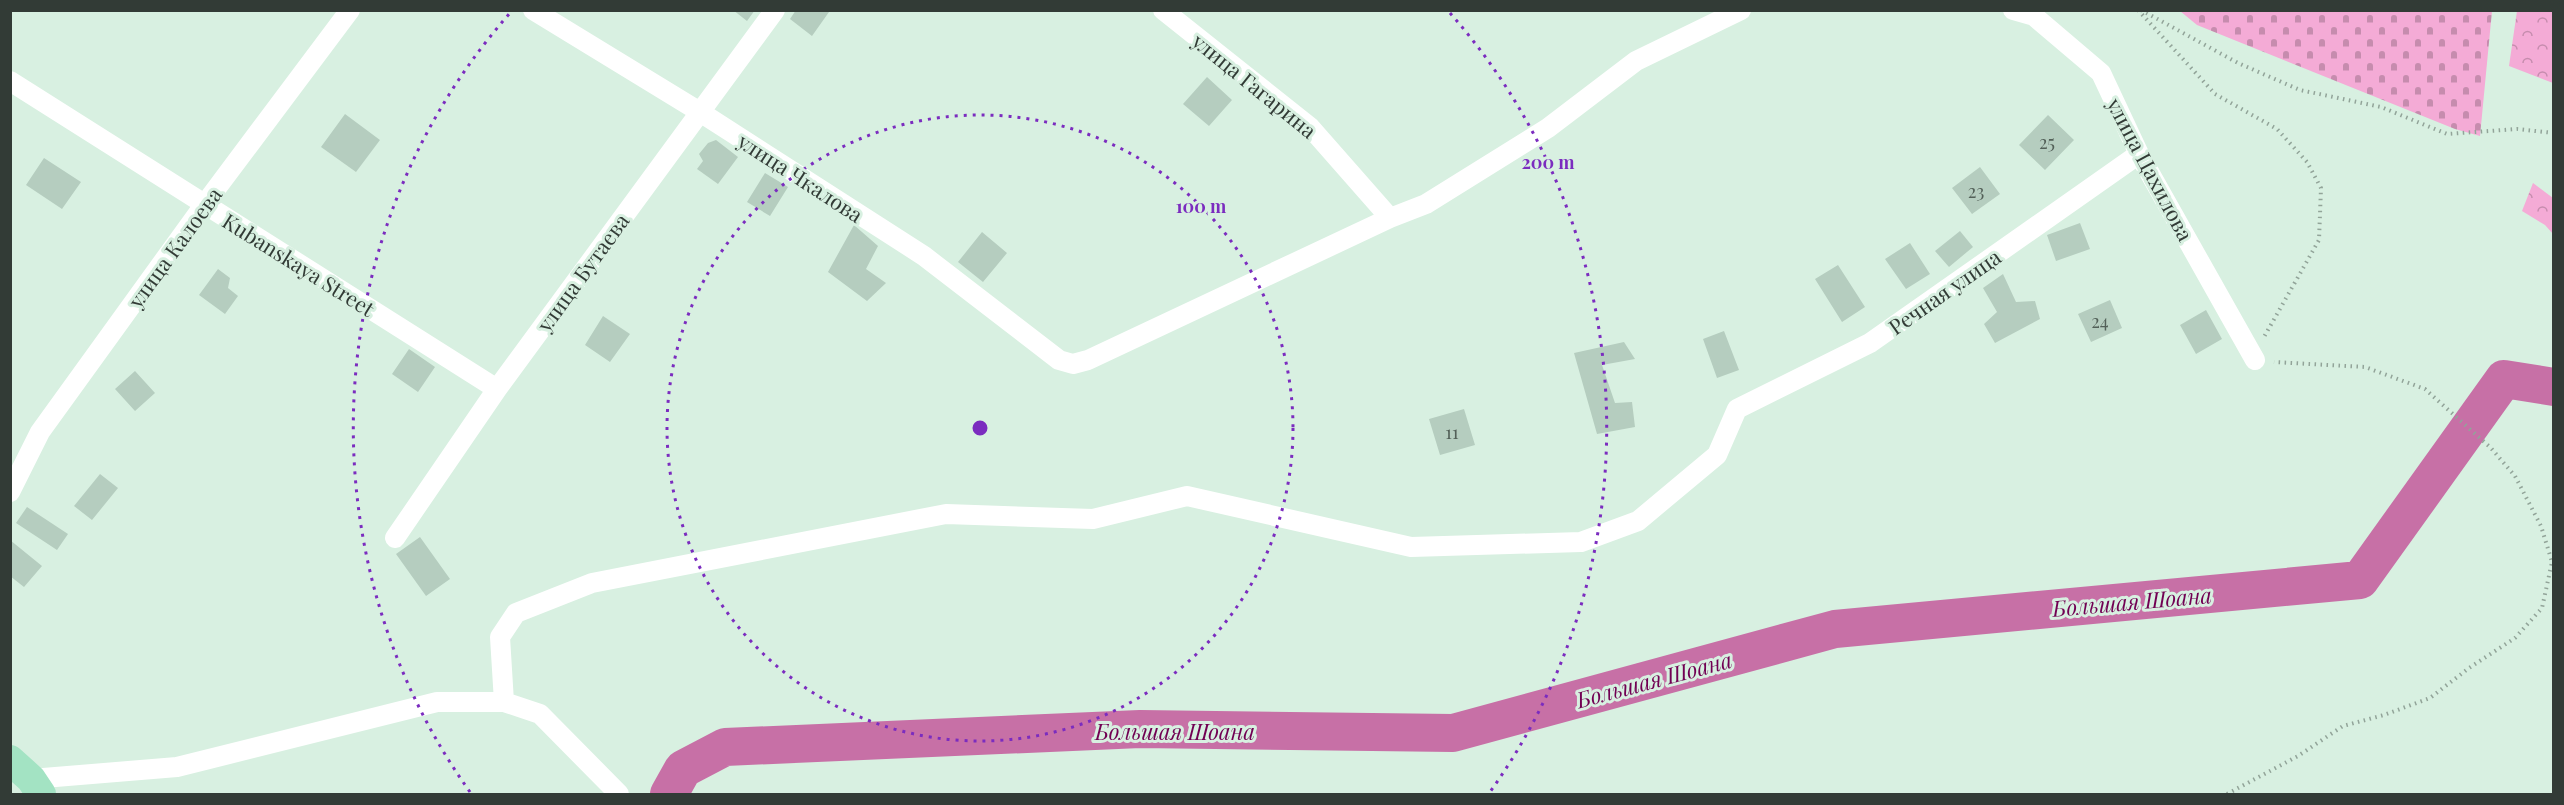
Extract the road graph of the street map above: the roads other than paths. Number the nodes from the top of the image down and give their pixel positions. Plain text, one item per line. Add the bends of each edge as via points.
1 (350, 10) edge
2 (533, 10) edge
3 (775, 10) edge
4 (1163, 10) edge
5 (1741, 10) edge
6 (2013, 10) edge
7 (10, 81) edge
8 (700, 112) junction
9 (2139, 154) junction
10 (204, 205) junction
11 (1390, 218) junction
12 (2256, 360) road end
13 (496, 389) junction
14 (10, 492) edge
15 (395, 538) dead end
16 (504, 702) junction
17 (27, 778) edge
18 (619, 795) edge

1 - 10 street, улица Калоева
2 - 8 street, улица Чкалова
3 - 8 street, улица Бутаева
4 - 11 street, улица Гагарина via 1310,127
5 - 11 street via 1636,61 1548,128 1426,204
6 - 9 street, улица Цахилова via 2034,16 2101,73
7 - 10 street, Kubanskaya Street
8 - 11 street, улица Чкалова via 924,256 1059,360 1073,364
8 - 13 street, улица Бутаева
9 - 12 street, улица Цахилова
9 - 16 street, Речная улица via 1870,343 1737,409 1717,455 1638,521 1581,542 1411,547 1187,496 1093,519 946,514 592,583 516,613 500,637
10 - 13 street, Kubanskaya Street
10 - 14 street, улица Калоева via 40,432
13 - 15 street, улица Бутаева
16 - 17 street via 437,702 177,767
16 - 18 street via 540,714

